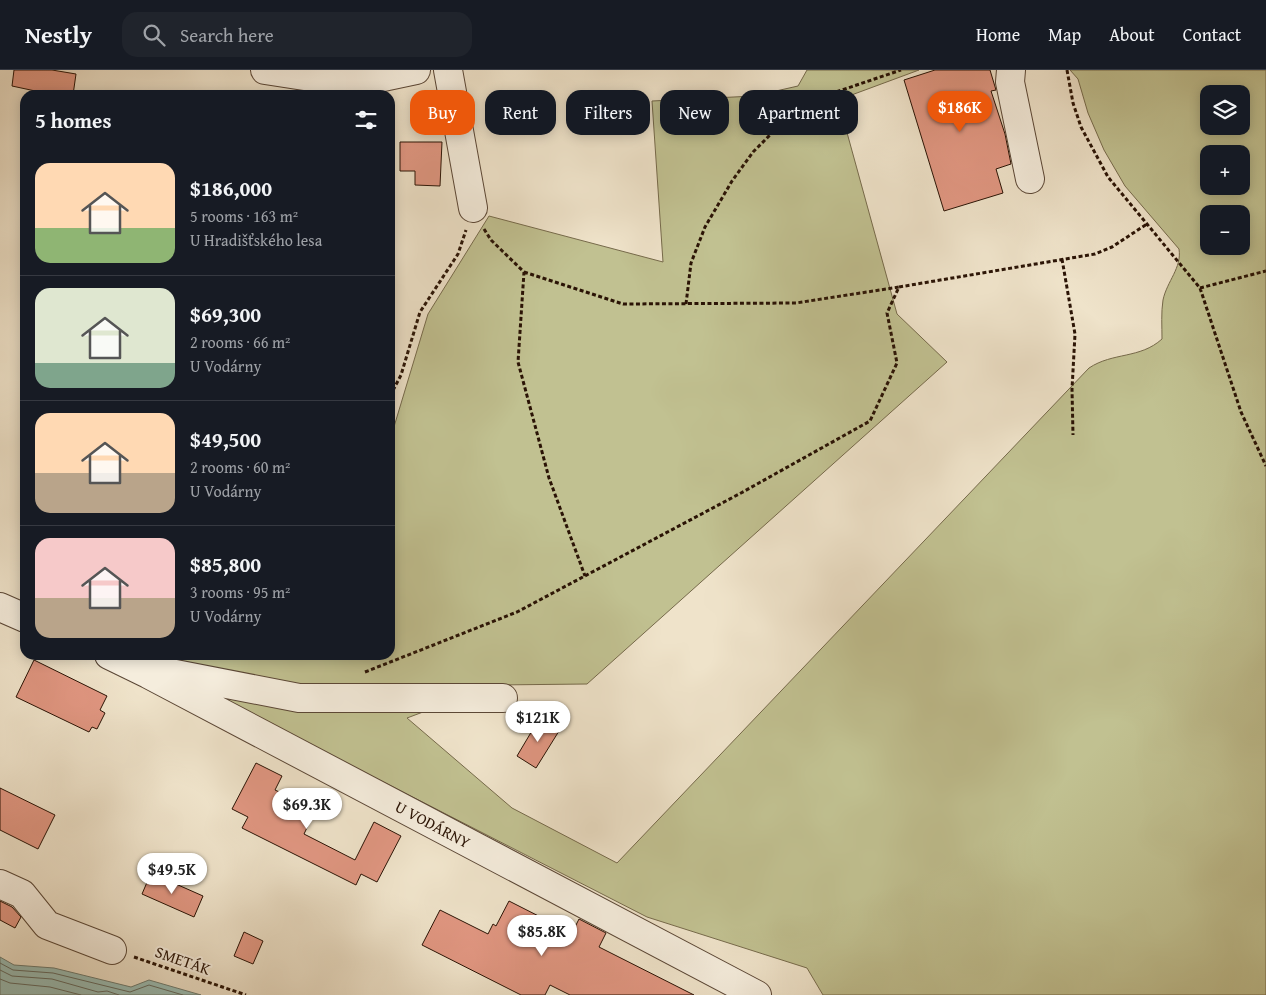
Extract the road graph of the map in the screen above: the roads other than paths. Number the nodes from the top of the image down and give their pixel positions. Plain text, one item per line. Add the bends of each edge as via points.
1 (265, 70) edge
2 (416, 70) edge
3 (448, 70) edge
4 (1011, 70) edge
5 (1030, 179) dead end
6 (474, 208) road end
7 (0, 607) edge
8 (20, 616) edge
9 (119, 660) edge
10 (503, 698) dead end
11 (0, 884) edge
12 (112, 950) road end
13 (757, 995) edge

1 - 2 street via 304,76 383,77
3 - 6 street
4 - 5 street via 1010,82
7 - 8 street
9 - 10 street via 299,698
9 - 13 street, U VODÁRNY
11 - 12 street via 22,894 47,924

